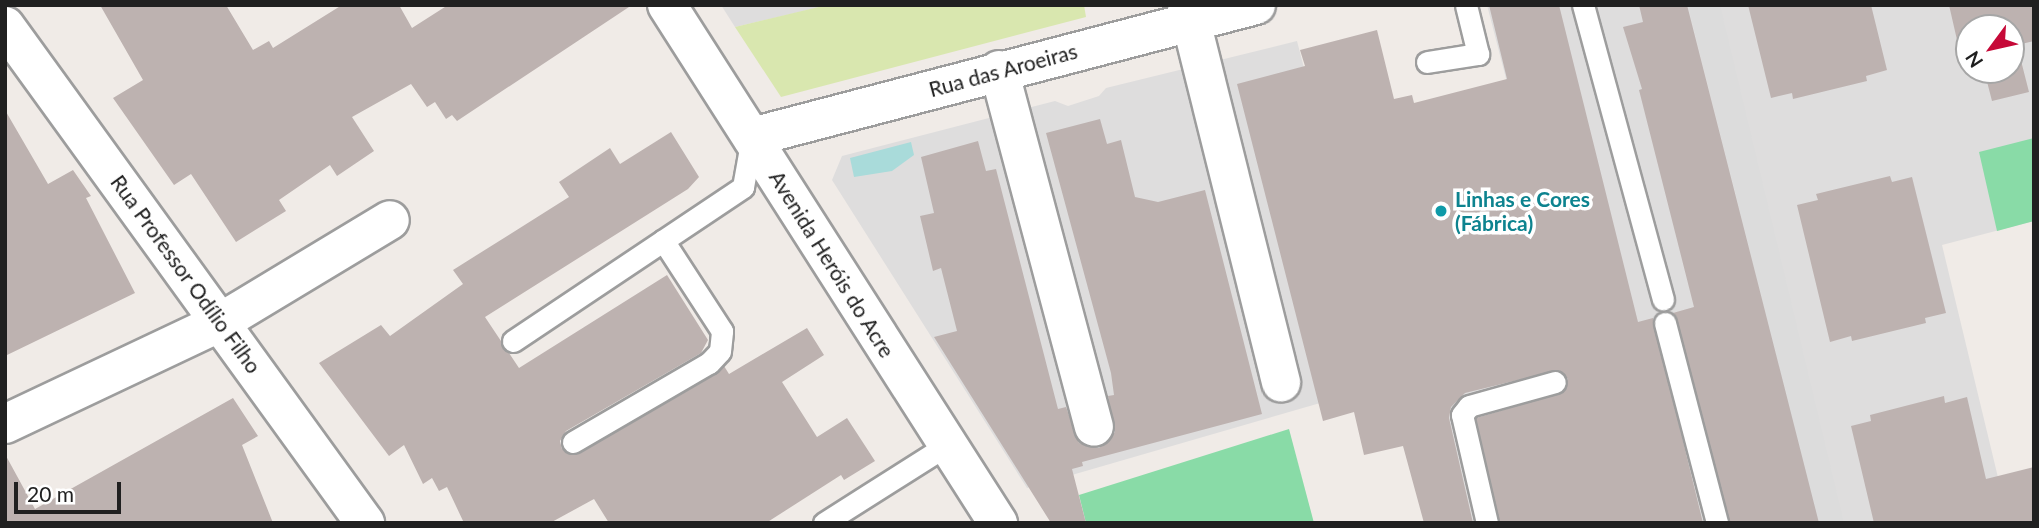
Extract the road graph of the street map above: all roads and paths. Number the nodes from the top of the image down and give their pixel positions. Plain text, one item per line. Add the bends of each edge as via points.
1 (667, 5) edge
2 (1256, 5) edge
3 (1466, 5) edge
4 (1583, 5) edge
5 (1189, 13) edge
6 (5, 26) edge
7 (1427, 62) dead end
8 (999, 70) junction
9 (752, 137) junction
10 (390, 220) dead end
11 (663, 240) junction
12 (1663, 299) dead end
13 (221, 322) junction
14 (1665, 323) dead end
15 (513, 341) dead end
16 (1281, 382) dead end
17 (1555, 382) dead end
18 (5, 424) edge
19 (1094, 427) dead end
20 (573, 442) dead end
21 (947, 445) junction
22 (365, 523) edge
23 (824, 523) edge
24 (999, 523) edge
25 (1487, 523) edge
26 (1717, 523) edge

1 - 9 street, Avenida Heróis do Acre
2 - 5 street, Rua das Aroeiras
3 - 7 lane via 1478,54
4 - 12 lane
5 - 8 street, Rua das Aroeiras
5 - 16 street
6 - 13 street, Rua Professor Odílio Filho
8 - 9 street, Rua das Aroeiras
8 - 19 street
9 - 11 lane via 743,187
9 - 21 street, Avenida Heróis do Acre
10 - 13 street
11 - 15 lane
11 - 20 lane via 722,331 720,351 709,363
13 - 18 street
13 - 22 street, Rua Professor Odílio Filho
14 - 26 lane
17 - 25 lane via 1469,405 1462,415
21 - 23 lane
21 - 24 street, Avenida Heróis do Acre

